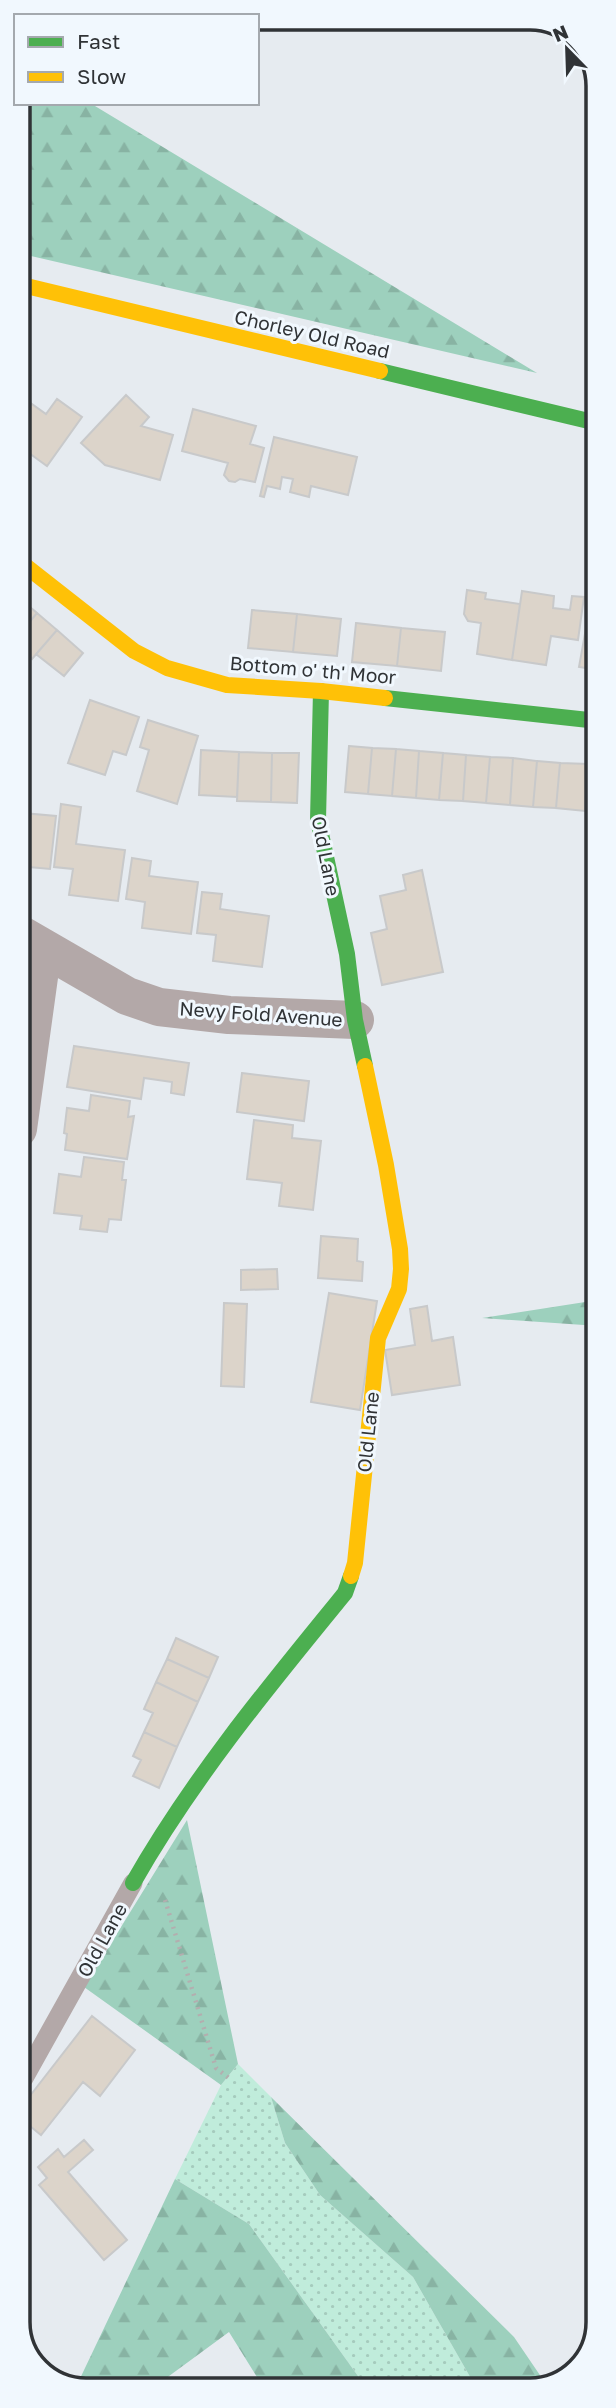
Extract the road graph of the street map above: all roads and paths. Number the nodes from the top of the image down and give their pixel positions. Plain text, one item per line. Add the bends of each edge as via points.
1 (30, 288) edge
2 (586, 420) edge
3 (30, 569) edge
4 (321, 691) junction
5 (586, 720) edge
6 (30, 941) edge
7 (355, 1020) junction
8 (150, 1853) junction
9 (133, 1883) joint
10 (30, 2067) edge
11 (230, 2079) dead end

1 - 2 street, Chorley Old Road
3 - 4 street, Bottom o' th' Moor via 134,651 167,668 227,685
4 - 5 street, Bottom o' th' Moor
4 - 7 street, Old Lane via 318,820 347,954
6 - 7 street, Nevy Fold Avenue via 127,996 159,1007
7 - 8 street, Old Lane via 386,1165 401,1269 399,1289 378,1338 355,1563 345,1593 259,1698
8 - 9 street, Old Lane
8 - 11 path via 216,2068
9 - 10 lane, Old Lane

